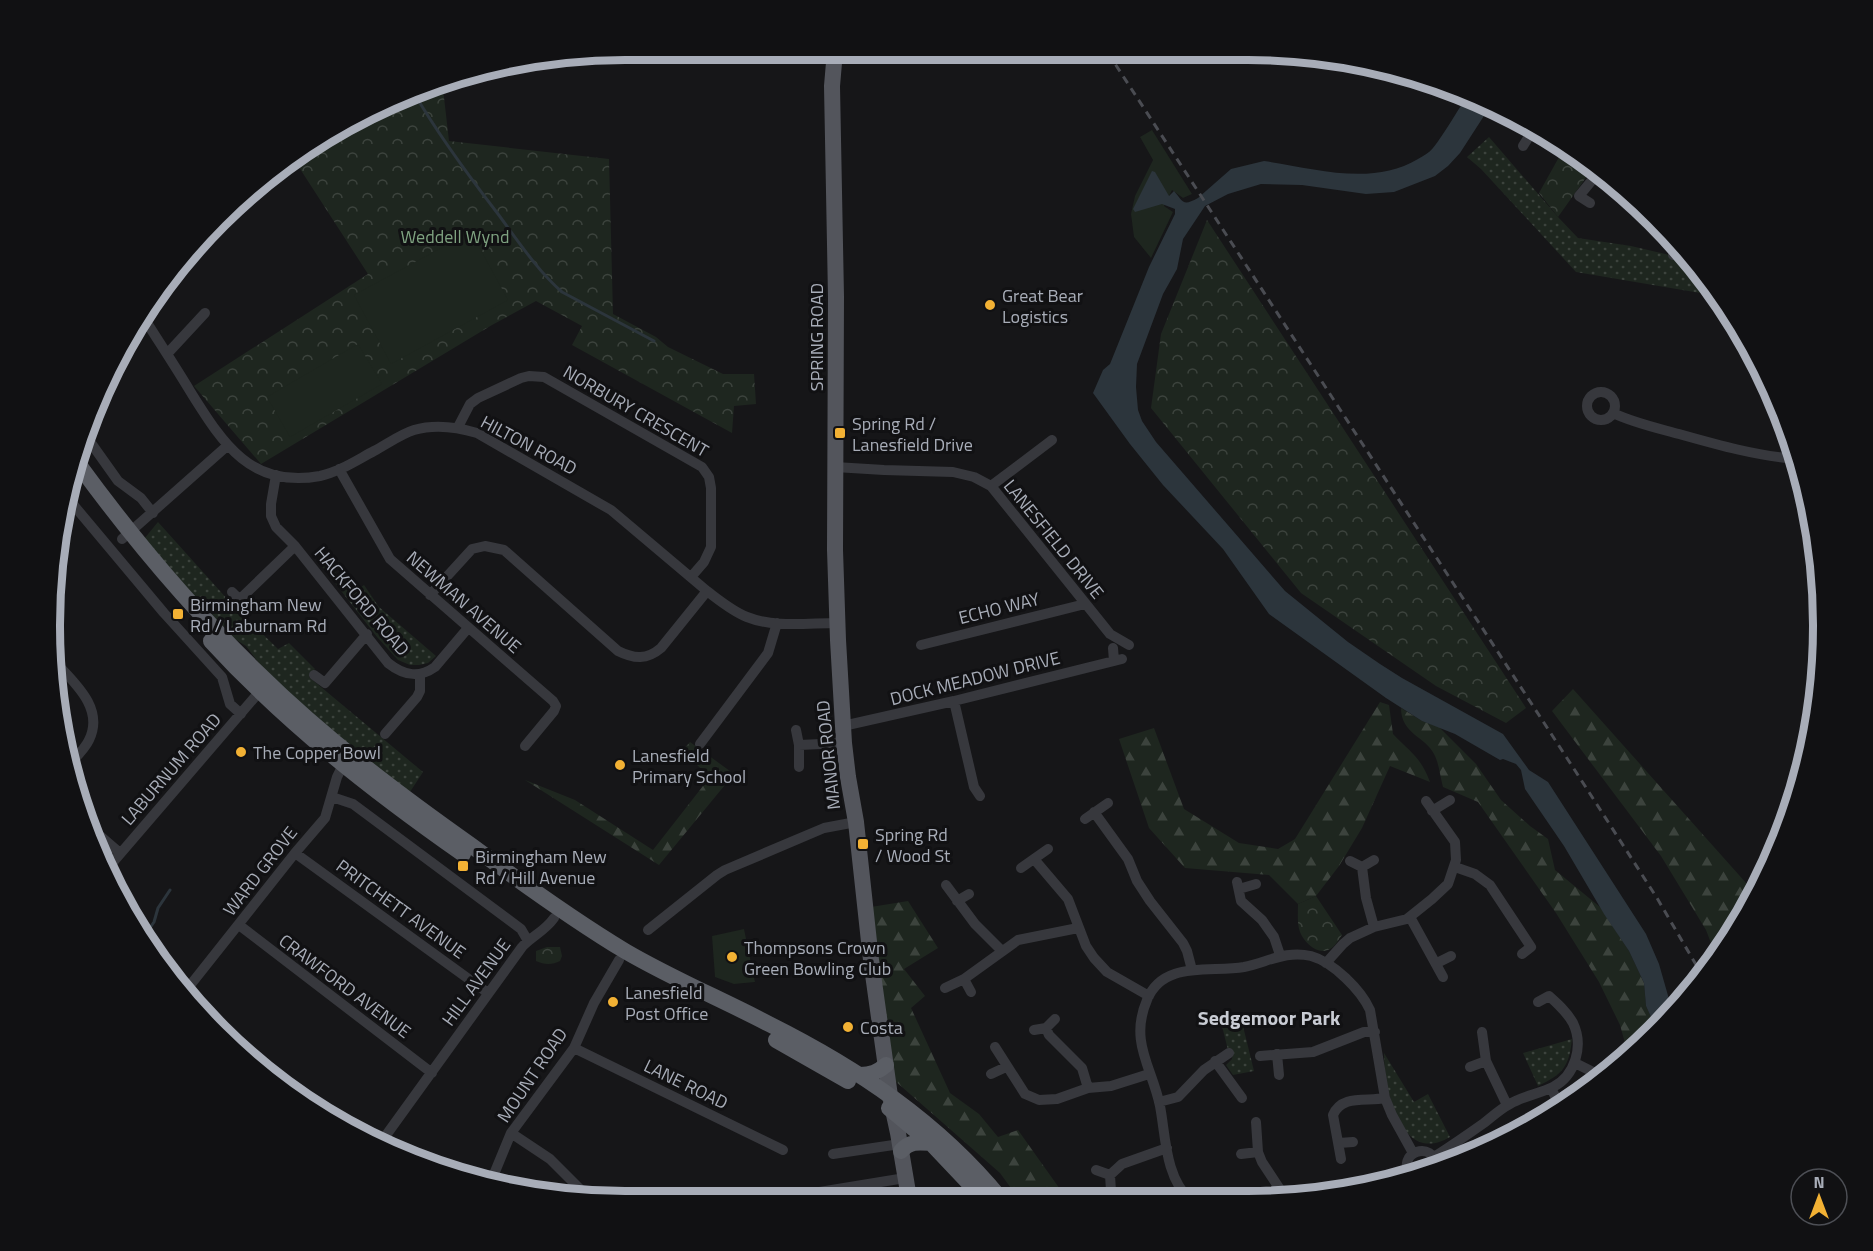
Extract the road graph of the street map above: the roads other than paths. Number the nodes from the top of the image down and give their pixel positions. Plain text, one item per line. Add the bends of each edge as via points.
1 (834, 60) edge
2 (1529, 136) edge
3 (1523, 146) dead end
4 (1594, 178) edge
5 (1590, 202) dead end
6 (205, 313) dead end
7 (148, 324) edge
8 (167, 354) junction
9 (1612, 413) dead end
10 (458, 428) junction
11 (1052, 440) dead end
12 (91, 442) edge
13 (227, 446) junction
14 (1787, 458) edge
15 (835, 467) junction
16 (339, 469) junction
17 (82, 470) edge
18 (276, 475) junction
19 (79, 481) edge
20 (991, 486) junction
21 (73, 505) edge
22 (153, 513) junction
23 (126, 536) junction
24 (295, 546) junction
25 (691, 577) junction
26 (707, 591) junction
27 (430, 595) junction
28 (239, 599) dead end
29 (1085, 603) junction
30 (777, 623) junction
31 (837, 623) junction
32 (468, 628) junction
33 (367, 634) junction
34 (921, 645) dead end
35 (1129, 645) dead end
36 (1113, 648) dead end
37 (62, 669) edge
38 (420, 674) junction
39 (314, 675) dead end
40 (264, 687) junction
41 (954, 701) junction
42 (241, 714) junction
43 (843, 726) junction
44 (796, 730) dead end
45 (385, 734) dead end
46 (844, 743) junction
47 (700, 744) dead end
48 (799, 745) junction
49 (525, 746) dead end
50 (76, 757) edge
51 (347, 761) junction
52 (799, 767) dead end
53 (981, 796) dead end
54 (332, 797) junction
55 (1450, 800) dead end
56 (1425, 801) dead end
57 (1108, 802) dead end
58 (1432, 811) junction
59 (856, 822) junction
60 (101, 836) edge
61 (1048, 849) dead end
62 (120, 852) junction
63 (295, 853) junction
64 (1034, 859) junction
65 (1374, 860) dead end
66 (1350, 861) dead end
67 (112, 863) edge
68 (1362, 867) junction
69 (1455, 867) junction
70 (1021, 868) dead end
71 (1256, 884) dead end
72 (946, 885) dead end
73 (969, 894) dead end
74 (957, 901) junction
75 (1410, 917) junction
76 (554, 918) junction
77 (239, 925) junction
78 (1374, 927) junction
79 (1078, 928) junction
80 (656, 929) dead end
81 (528, 941) junction
82 (1002, 951) junction
83 (1522, 954) dead end
84 (622, 955) junction
85 (1280, 955) junction
86 (1450, 956) dead end
87 (1326, 963) junction
88 (1437, 963) junction
89 (1192, 970) junction
90 (1443, 977) dead end
91 (964, 979) junction
92 (190, 986) edge
93 (945, 988) dead end
94 (488, 993) junction
95 (971, 993) dead end
96 (1149, 996) junction
97 (1538, 1002) dead end
98 (1055, 1019) dead end
99 (1046, 1028) junction
100 (1034, 1030) dead end
101 (1375, 1032) junction
102 (1482, 1032) dead end
103 (995, 1047) dead end
104 (574, 1048) junction
105 (1229, 1053) dead end
106 (1277, 1054) junction
107 (1260, 1056) dead end
108 (1215, 1061) junction
109 (1486, 1061) junction
110 (1575, 1063) junction
111 (886, 1065) junction
112 (1006, 1066) junction
113 (1470, 1067) dead end
114 (432, 1072) junction
115 (1593, 1072) dead end
116 (991, 1074) dead end
117 (1149, 1074) junction
118 (860, 1075) junction
119 (1279, 1075) dead end
120 (1088, 1088) junction
121 (1551, 1088) junction
122 (1242, 1098) dead end
123 (1385, 1098) junction
124 (1557, 1099) edge
125 (1159, 1102) junction
126 (892, 1103) junction
127 (1507, 1105) junction
128 (1256, 1122) dead end
129 (511, 1133) junction
130 (385, 1137) edge
131 (1353, 1142) dead end
132 (931, 1143) junction
133 (1339, 1143) junction
134 (900, 1147) junction
135 (1167, 1148) junction
136 (783, 1150) dead end
137 (1258, 1152) junction
138 (1413, 1153) junction
139 (833, 1154) dead end
140 (1241, 1154) dead end
141 (1443, 1156) edge
142 (1341, 1159) dead end
143 (1433, 1160) edge
144 (1408, 1168) edge
145 (1096, 1170) dead end
146 (494, 1175) edge
147 (1110, 1175) junction
148 (905, 1178) junction
149 (580, 1189) edge
150 (1280, 1190) edge
151 (826, 1191) edge
152 (908, 1191) edge
153 (976, 1191) edge
154 (994, 1191) edge
155 (1111, 1191) dead end
156 (1183, 1191) edge

1 - 15 main road, SPRING ROAD
2 - 3 street
4 - 5 street via 1579,196
6 - 8 street
7 - 8 street, HILTON ROAD
8 - 13 street, HILTON ROAD
9 - 14 street via 1728,448
10 - 16 street, HILTON ROAD via 413,430
10 - 25 street, HILTON ROAD via 477,433 593,498
10 - 25 street, NORBURY CRESCENT via 470,404 478,398 520,378 544,377 702,467 711,488 711,547
11 - 20 street
12 - 22 street via 118,481
13 - 18 street, HILTON ROAD via 246,463
13 - 22 street
15 - 20 street, LANESFIELD DRIVE via 953,472
15 - 31 main road, SPRING ROAD
16 - 18 street, HILTON ROAD via 306,477
16 - 27 street, NEWMAN AVENUE via 390,559
17 - 23 highway
18 - 24 street, HACKFORD ROAD via 271,516
19 - 23 highway
20 - 29 street, LANESFIELD DRIVE
21 - 42 street via 222,677 230,704
22 - 23 street
23 - 40 highway via 170,596 232,664
24 - 28 street
24 - 33 street, HACKFORD ROAD
25 - 26 street, HILTON ROAD
26 - 27 street via 661,648 641,658 618,651 504,550 485,546 472,549
26 - 30 street, HILTON ROAD via 747,617
27 - 32 street, NEWMAN AVENUE
29 - 34 street, ECHO WAY
29 - 35 street, LANESFIELD DRIVE via 1110,634
30 - 31 street, HILTON ROAD
30 - 47 street via 768,653
31 - 43 main road, MANOR ROAD
32 - 38 street, HACKFORD ROAD via 435,667
32 - 49 street, NEWMAN AVENUE via 556,706
33 - 38 street, HACKFORD ROAD via 397,670
33 - 39 street via 325,683
36 - 41 street, DOCK MEADOW DRIVE via 1118,660
37 - 50 street via 88,699 92,711 89,740
38 - 45 street via 417,697
40 - 42 street, LABURNUM ROAD
40 - 51 highway
41 - 43 street, DOCK MEADOW DRIVE
41 - 53 street via 974,787
42 - 62 street, LABURNUM ROAD
43 - 46 main road, MANOR ROAD
44 - 48 street
46 - 48 street
46 - 59 main road, MANOR ROAD
48 - 52 street
51 - 54 street, WARD GROVE
51 - 76 highway via 413,819
51 - 84 highway
54 - 63 street, WARD GROVE via 325,818
54 - 81 street via 353,804 521,929
55 - 58 street
56 - 58 street
57 - 89 street via 1090,815 1118,843 1137,881 1183,943
58 - 69 street via 1455,842
59 - 80 street via 824,828 717,875
59 - 111 main road, MANOR ROAD
60 - 62 street
61 - 64 street
62 - 67 street, LABURNUM ROAD
63 - 77 street, WARD GROVE
63 - 94 street, PRITCHETT AVENUE
64 - 70 street
64 - 79 street via 1068,899
65 - 68 street
66 - 68 street
68 - 78 street
69 - 75 street via 1448,884
69 - 83 street via 1490,885 1531,947
71 - 85 street via 1238,886 1241,901 1262,920
72 - 74 street
73 - 74 street
74 - 82 street
75 - 78 street
75 - 88 street
76 - 81 street, HILL AVENUE
76 - 84 highway
77 - 92 street, WARD GROVE
77 - 114 street, CRAWFORD AVENUE
78 - 87 street via 1343,944
79 - 82 street via 1026,938
79 - 96 street via 1100,965
81 - 94 street, HILL AVENUE
82 - 91 street
84 - 104 street, MOUNT ROAD
84 - 118 highway via 654,967 795,1038
84 - 126 highway via 684,995
85 - 87 street via 1303,955
85 - 89 street via 1244,967
86 - 88 street
87 - 101 street via 1365,999
88 - 90 street
89 - 96 street via 1165,979
91 - 93 street
91 - 95 street
94 - 114 street, HILL AVENUE
96 - 117 street via 1139,1029
97 - 110 street via 1550,990 1566,1012 1577,1042
98 - 99 street
99 - 100 street
99 - 120 street via 1082,1068
101 - 106 street via 1364,1032 1313,1052
101 - 123 street
102 - 109 street
103 - 112 street
104 - 129 street, MOUNT ROAD
104 - 136 street, LANE ROAD
105 - 108 street
106 - 107 street
106 - 119 street
108 - 122 street
108 - 125 street via 1178,1097
109 - 113 street
109 - 127 street
110 - 115 street
110 - 121 street
111 - 118 highway via 879,1071
111 - 126 main road, MANOR ROAD
112 - 116 street
112 - 120 street via 1025,1094 1033,1098 1058,1099
114 - 130 street, HILL AVENUE
117 - 120 street via 1111,1086
117 - 125 street
118 - 126 highway
121 - 124 street
121 - 127 street
123 - 133 street via 1340,1105 1333,1115
123 - 138 street
125 - 135 street
126 - 132 highway
126 - 134 main road, MANOR ROAD
126 - 154 highway via 924,1121
127 - 141 street
128 - 137 street
129 - 146 street, MOUNT ROAD
129 - 149 street via 550,1159
131 - 133 street
132 - 134 highway via 914,1142
132 - 153 highway
133 - 142 street
134 - 139 street
134 - 148 main road, MANOR ROAD
135 - 147 street via 1122,1164
135 - 156 street via 1170,1167
137 - 140 street
137 - 150 street
138 - 143 street via 1426,1151
138 - 144 street
145 - 147 street
147 - 155 street
148 - 151 street
148 - 152 main road, MANOR ROAD

